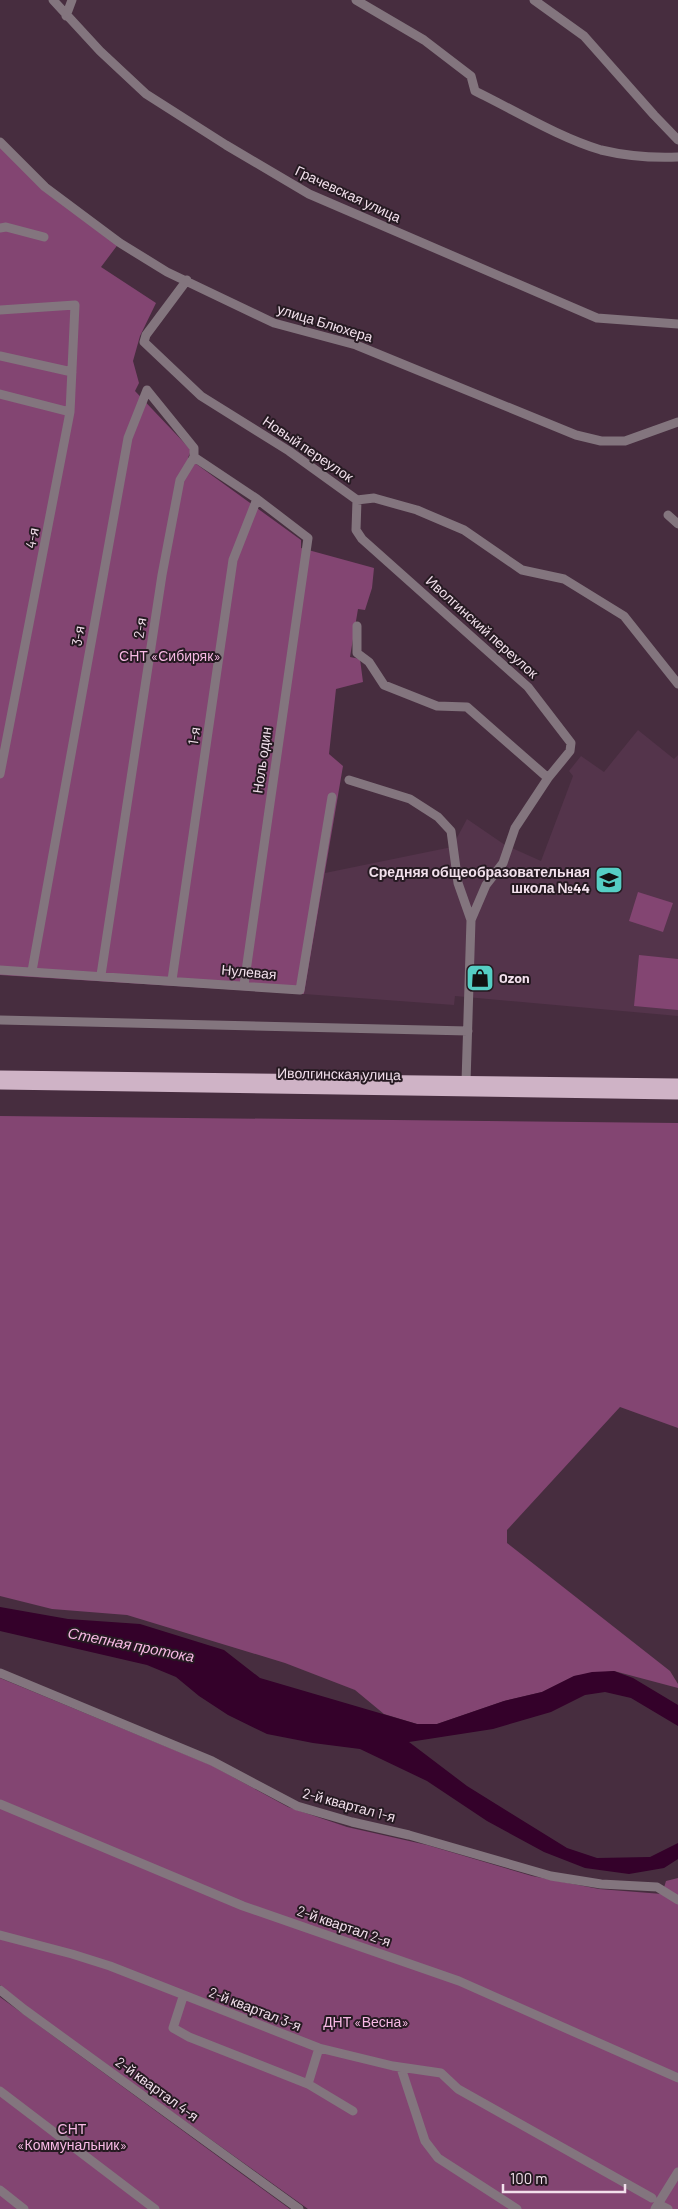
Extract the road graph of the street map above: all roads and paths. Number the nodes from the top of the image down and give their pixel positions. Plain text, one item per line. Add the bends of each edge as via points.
1 (53, 0) edge
2 (72, 0) edge
3 (356, 0) edge
4 (534, 0) edge
5 (66, 16) junction
6 (678, 140) edge
7 (0, 142) edge
8 (678, 157) edge
9 (0, 228) edge
10 (44, 236) dead end
11 (187, 280) junction
12 (0, 310) edge
13 (678, 324) edge
14 (0, 356) edge
15 (72, 372) junction
16 (0, 394) edge
17 (70, 412) junction
18 (678, 422) edge
19 (194, 457) junction
20 (257, 499) junction
21 (357, 500) junction
22 (668, 515) dead end
23 (678, 524) edge
24 (357, 626) dead end
25 (678, 684) edge
26 (0, 774) edge
27 (548, 778) junction
28 (349, 780) dead end
29 (332, 797) dead end
30 (470, 920) junction
31 (0, 970) edge
32 (32, 971) junction
33 (102, 975) junction
34 (172, 980) junction
35 (244, 985) junction
36 (0, 1020) edge
37 (468, 1031) junction
38 (0, 1076) edge
39 (466, 1082) junction
40 (0, 1084) edge
41 (678, 1084) edge
42 (678, 1094) edge
43 (0, 1673) edge
44 (0, 1804) edge
45 (678, 1900) edge
46 (0, 1935) edge
47 (0, 1990) edge
48 (183, 1997) dead end
49 (319, 2048) junction
50 (402, 2070) dead end
51 (678, 2078) edge
52 (308, 2084) junction
53 (0, 2091) edge
54 (353, 2111) dead end
55 (678, 2172) edge
56 (0, 2190) edge
57 (655, 2204) edge
58 (24, 2209) edge
59 (155, 2209) edge
60 (299, 2209) edge
61 (517, 2209) edge
62 (668, 2209) edge

1 - 5 street, Грачевская улица
2 - 5 street
3 - 8 street via 424,40 471,76 475,91 560,133 601,150 655,158
4 - 6 street via 584,36
5 - 13 street, Грачевская улица via 146,94 309,194 596,318
7 - 11 street, улица Блюхера via 45,187 120,243 167,272
9 - 10 street
11 - 18 street, улица Блюхера via 274,323 356,345 576,435 625,440
11 - 21 street, Новый переулок via 144,342 201,396 289,451
12 - 15 street, 4-я via 75,305
14 - 15 street
15 - 17 street, 4-я
16 - 17 street
17 - 26 street, 4-я
19 - 20 street
19 - 32 street, 3-я via 194,448 147,390 128,438
19 - 33 street, 2-я via 180,480 162,575
20 - 34 street, 1-я via 233,560
20 - 35 street, Ноль один via 308,538
21 - 25 street, Новый переулок via 374,498 416,510 464,530 522,570 564,579 624,616
21 - 27 street, Иволгинский переулок via 356,530 362,539 528,687 568,738 570,751
22 - 23 street
24 - 27 street via 356,652 369,662 384,685 438,706 467,707
27 - 30 street, Иволгинский переулок via 515,828 504,863 486,885
28 - 30 street, Иволгинский переулок via 410,798 438,817 451,831 458,882
29 - 35 street, Нулевая via 300,990
30 - 37 street, Иволгинский переулок
31 - 32 street, Нулевая
32 - 33 street, Нулевая
33 - 34 street, Нулевая
34 - 35 street, Нулевая
36 - 37 street
37 - 39 street, Иволгинский переулок
38 - 39 main road, Иволгинская улица
39 - 41 main road, Иволгинская улица
40 - 42 main road, Иволгинская улица
43 - 45 street, 2-й квартал 1-я via 212,1761 297,1806 551,1876 601,1884 657,1887
44 - 51 street, 2-й квартал 2-я via 243,1906 459,1981
46 - 49 street, 2-й квартал 3-я via 110,1966
47 - 60 street, 2-й квартал 4-я
48 - 52 street via 173,2028
49 - 52 street
49 - 57 street, 2-й квартал 3-я via 393,2066 440,2073 458,2089
50 - 61 street via 425,2141 438,2158
52 - 54 street
53 - 59 street
55 - 57 street
56 - 58 street
57 - 62 street, 2-й квартал 3-я

